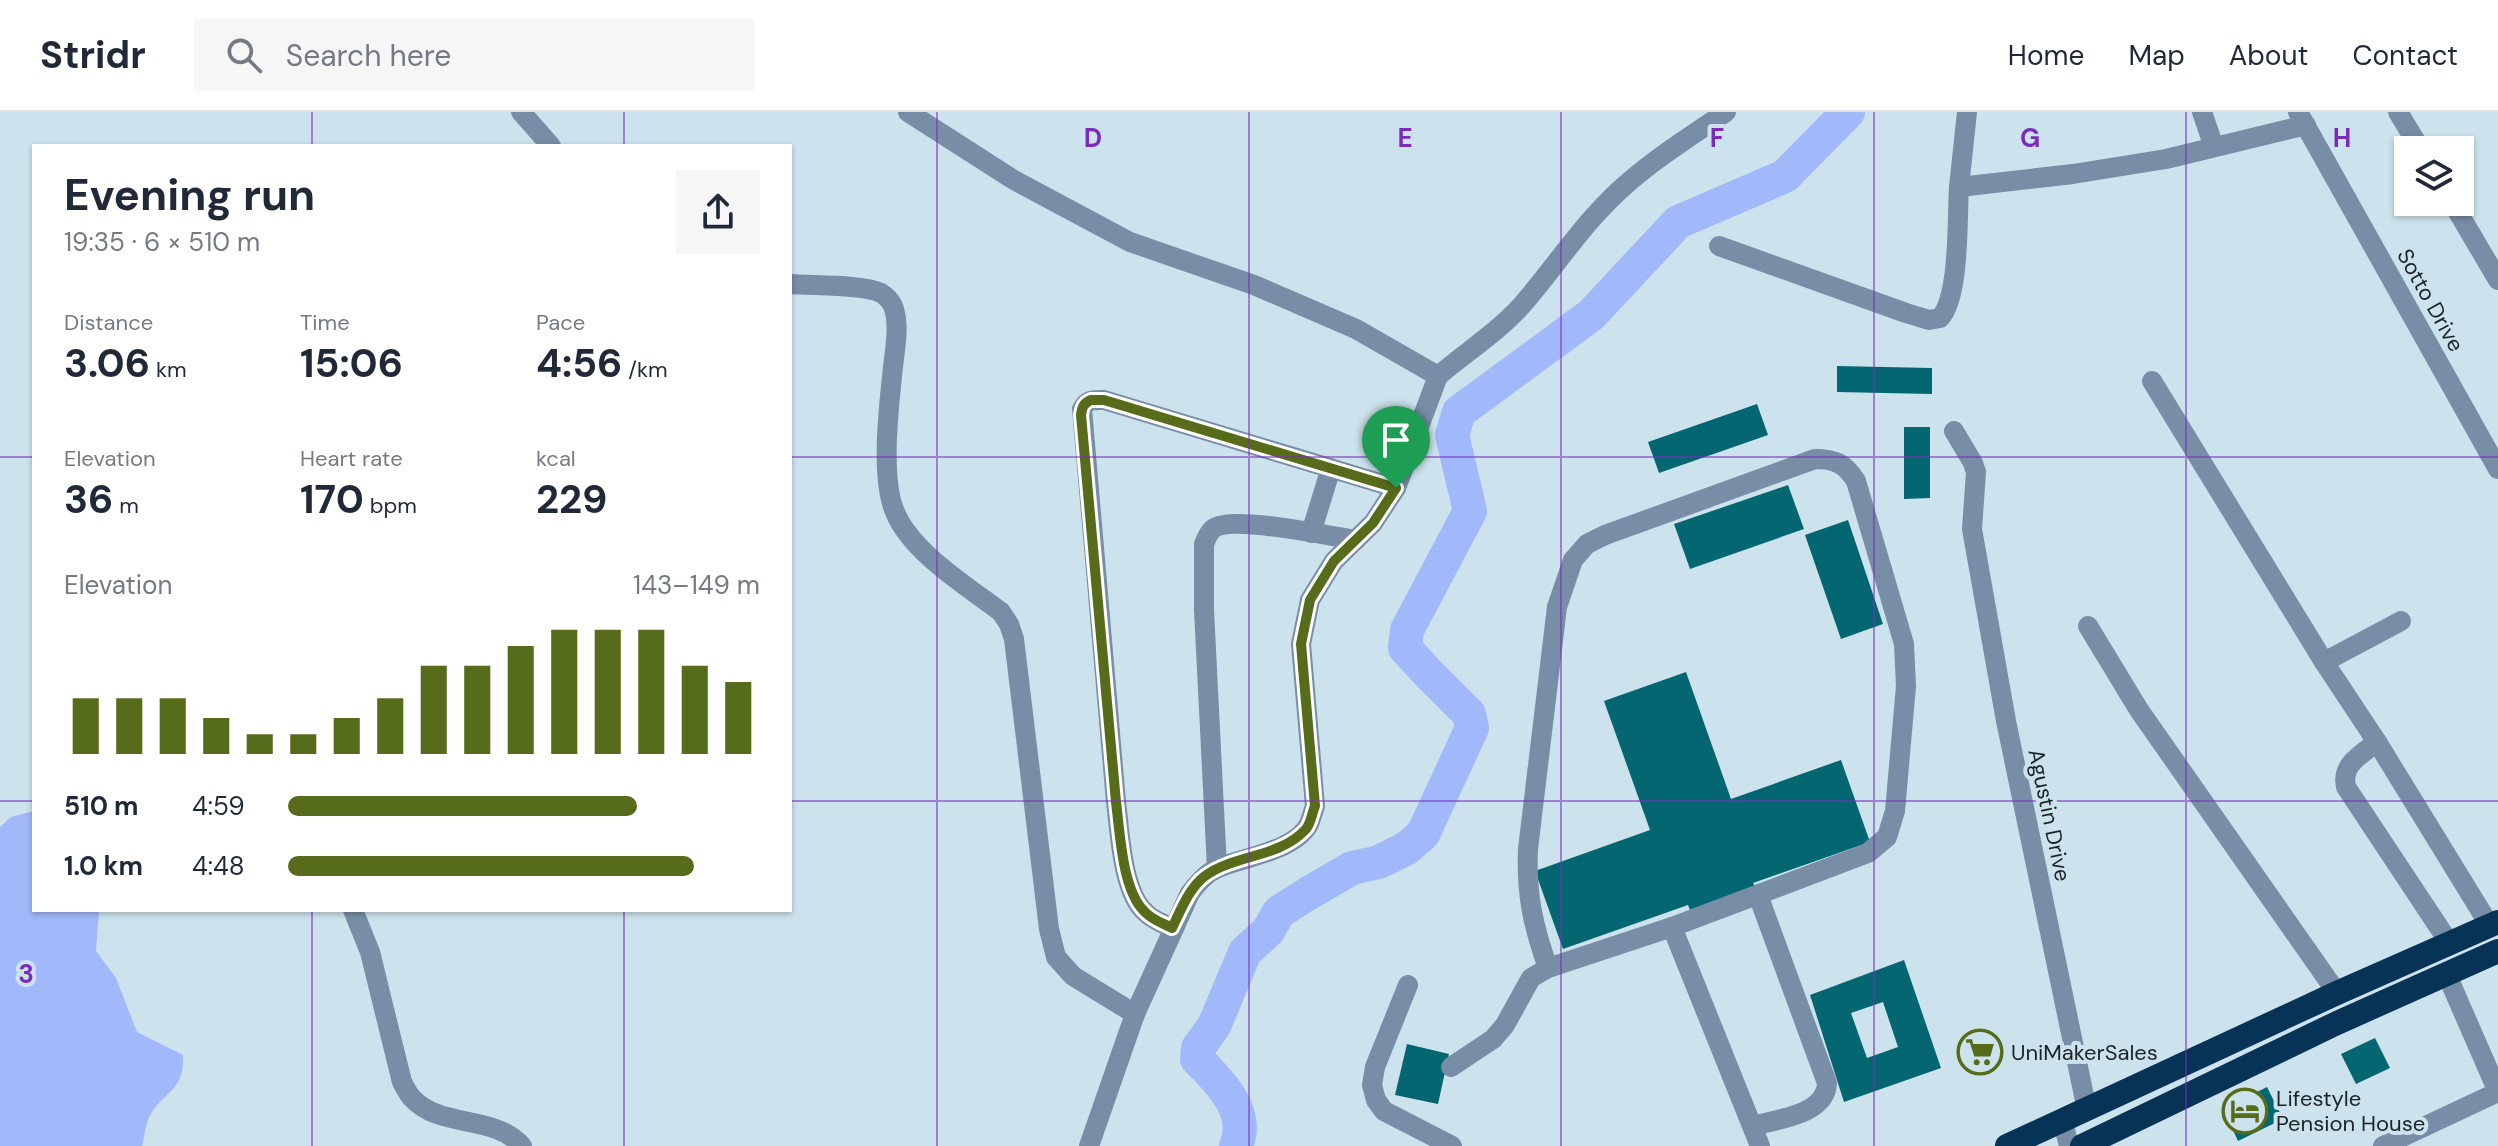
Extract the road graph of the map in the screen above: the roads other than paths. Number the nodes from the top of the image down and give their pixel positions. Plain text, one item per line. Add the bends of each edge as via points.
1 (521, 112) edge
2 (908, 112) edge
3 (1726, 112) edge
4 (1967, 112) edge
5 (2202, 112) edge
6 (2398, 112) edge
7 (2302, 119) edge
8 (2413, 136) edge
9 (549, 144) edge
10 (2214, 147) junction
11 (1959, 187) junction
12 (2460, 216) edge
13 (1719, 246) dead end
14 (2498, 280) edge
15 (792, 284) edge
16 (1438, 376) junction
17 (2152, 381) dead end
18 (1954, 431) dead end
19 (1331, 468) junction
20 (2498, 469) edge
21 (1396, 488) junction
22 (1311, 533) junction
23 (1356, 540) junction
24 (2401, 621) dead end
25 (2088, 626) dead end
26 (2324, 662) junction
27 (2377, 742) junction
28 (1217, 868) junction
29 (1758, 895) junction
30 (354, 912) edge
31 (2494, 924) edge
32 (1672, 927) junction
33 (1172, 928) junction
34 (2450, 944) junction
35 (2498, 951) edge
36 (1548, 968) junction
37 (2447, 975) junction
38 (1408, 985) dead end
39 (2337, 993) junction
40 (1135, 1014) junction
41 (1451, 1067) dead end
42 (2087, 1110) junction
43 (2063, 1122) junction
44 (1756, 1136) edge
45 (522, 1146) edge
46 (1089, 1146) edge
47 (1452, 1146) edge
48 (2007, 1146) edge
49 (2069, 1146) edge
50 (2082, 1146) edge
51 (2383, 1146) edge

1 - 9 street
2 - 16 street via 1014,180 1130,242 1254,285 1356,329
3 - 16 street via 1622,187 1523,304
4 - 11 street
5 - 10 street
6 - 8 street
7 - 10 street
7 - 20 street, Sotto Drive
10 - 11 street via 2073,174
11 - 13 street via 1952,294 1940,318 1906,313
12 - 14 street
15 - 40 street via 872,289 892,304 896,338 887,478 894,512 929,556 1009,624 1056,957 1073,976
16 - 21 street
17 - 26 street
18 - 42 street, Agustin Drive via 1976,472 1972,529
19 - 21 street
19 - 22 street
19 - 33 street via 1104,400 1085,402 1082,409 1124,858 1141,910
21 - 23 street
22 - 23 street
22 - 28 street via 1225,524 1214,528 1204,544
23 - 28 street via 1334,561 1310,600 1301,644 1315,806 1308,827 1271,851
24 - 26 street
25 - 39 street via 2139,710
26 - 27 street
27 - 31 street
27 - 34 street via 2346,768 2346,787
28 - 33 street via 1190,893
29 - 32 street
29 - 36 street via 1868,853 1887,837 1895,811 1906,686 1904,644 1856,481 1829,459 1815,459 1605,535 1573,560 1557,607 1528,849 1530,908
29 - 44 street via 1827,1092 1812,1109
30 - 45 street via 411,1098 440,1115 509,1134
31 - 34 highway
32 - 36 street
32 - 44 street
33 - 40 street
34 - 39 highway
35 - 37 highway
36 - 41 street via 1531,978 1493,1039
37 - 50 highway
37 - 51 street via 2498,1092
38 - 47 street via 1375,1067 1376,1100 1384,1111
39 - 42 highway
40 - 46 street
42 - 43 highway
43 - 48 highway
43 - 49 street

